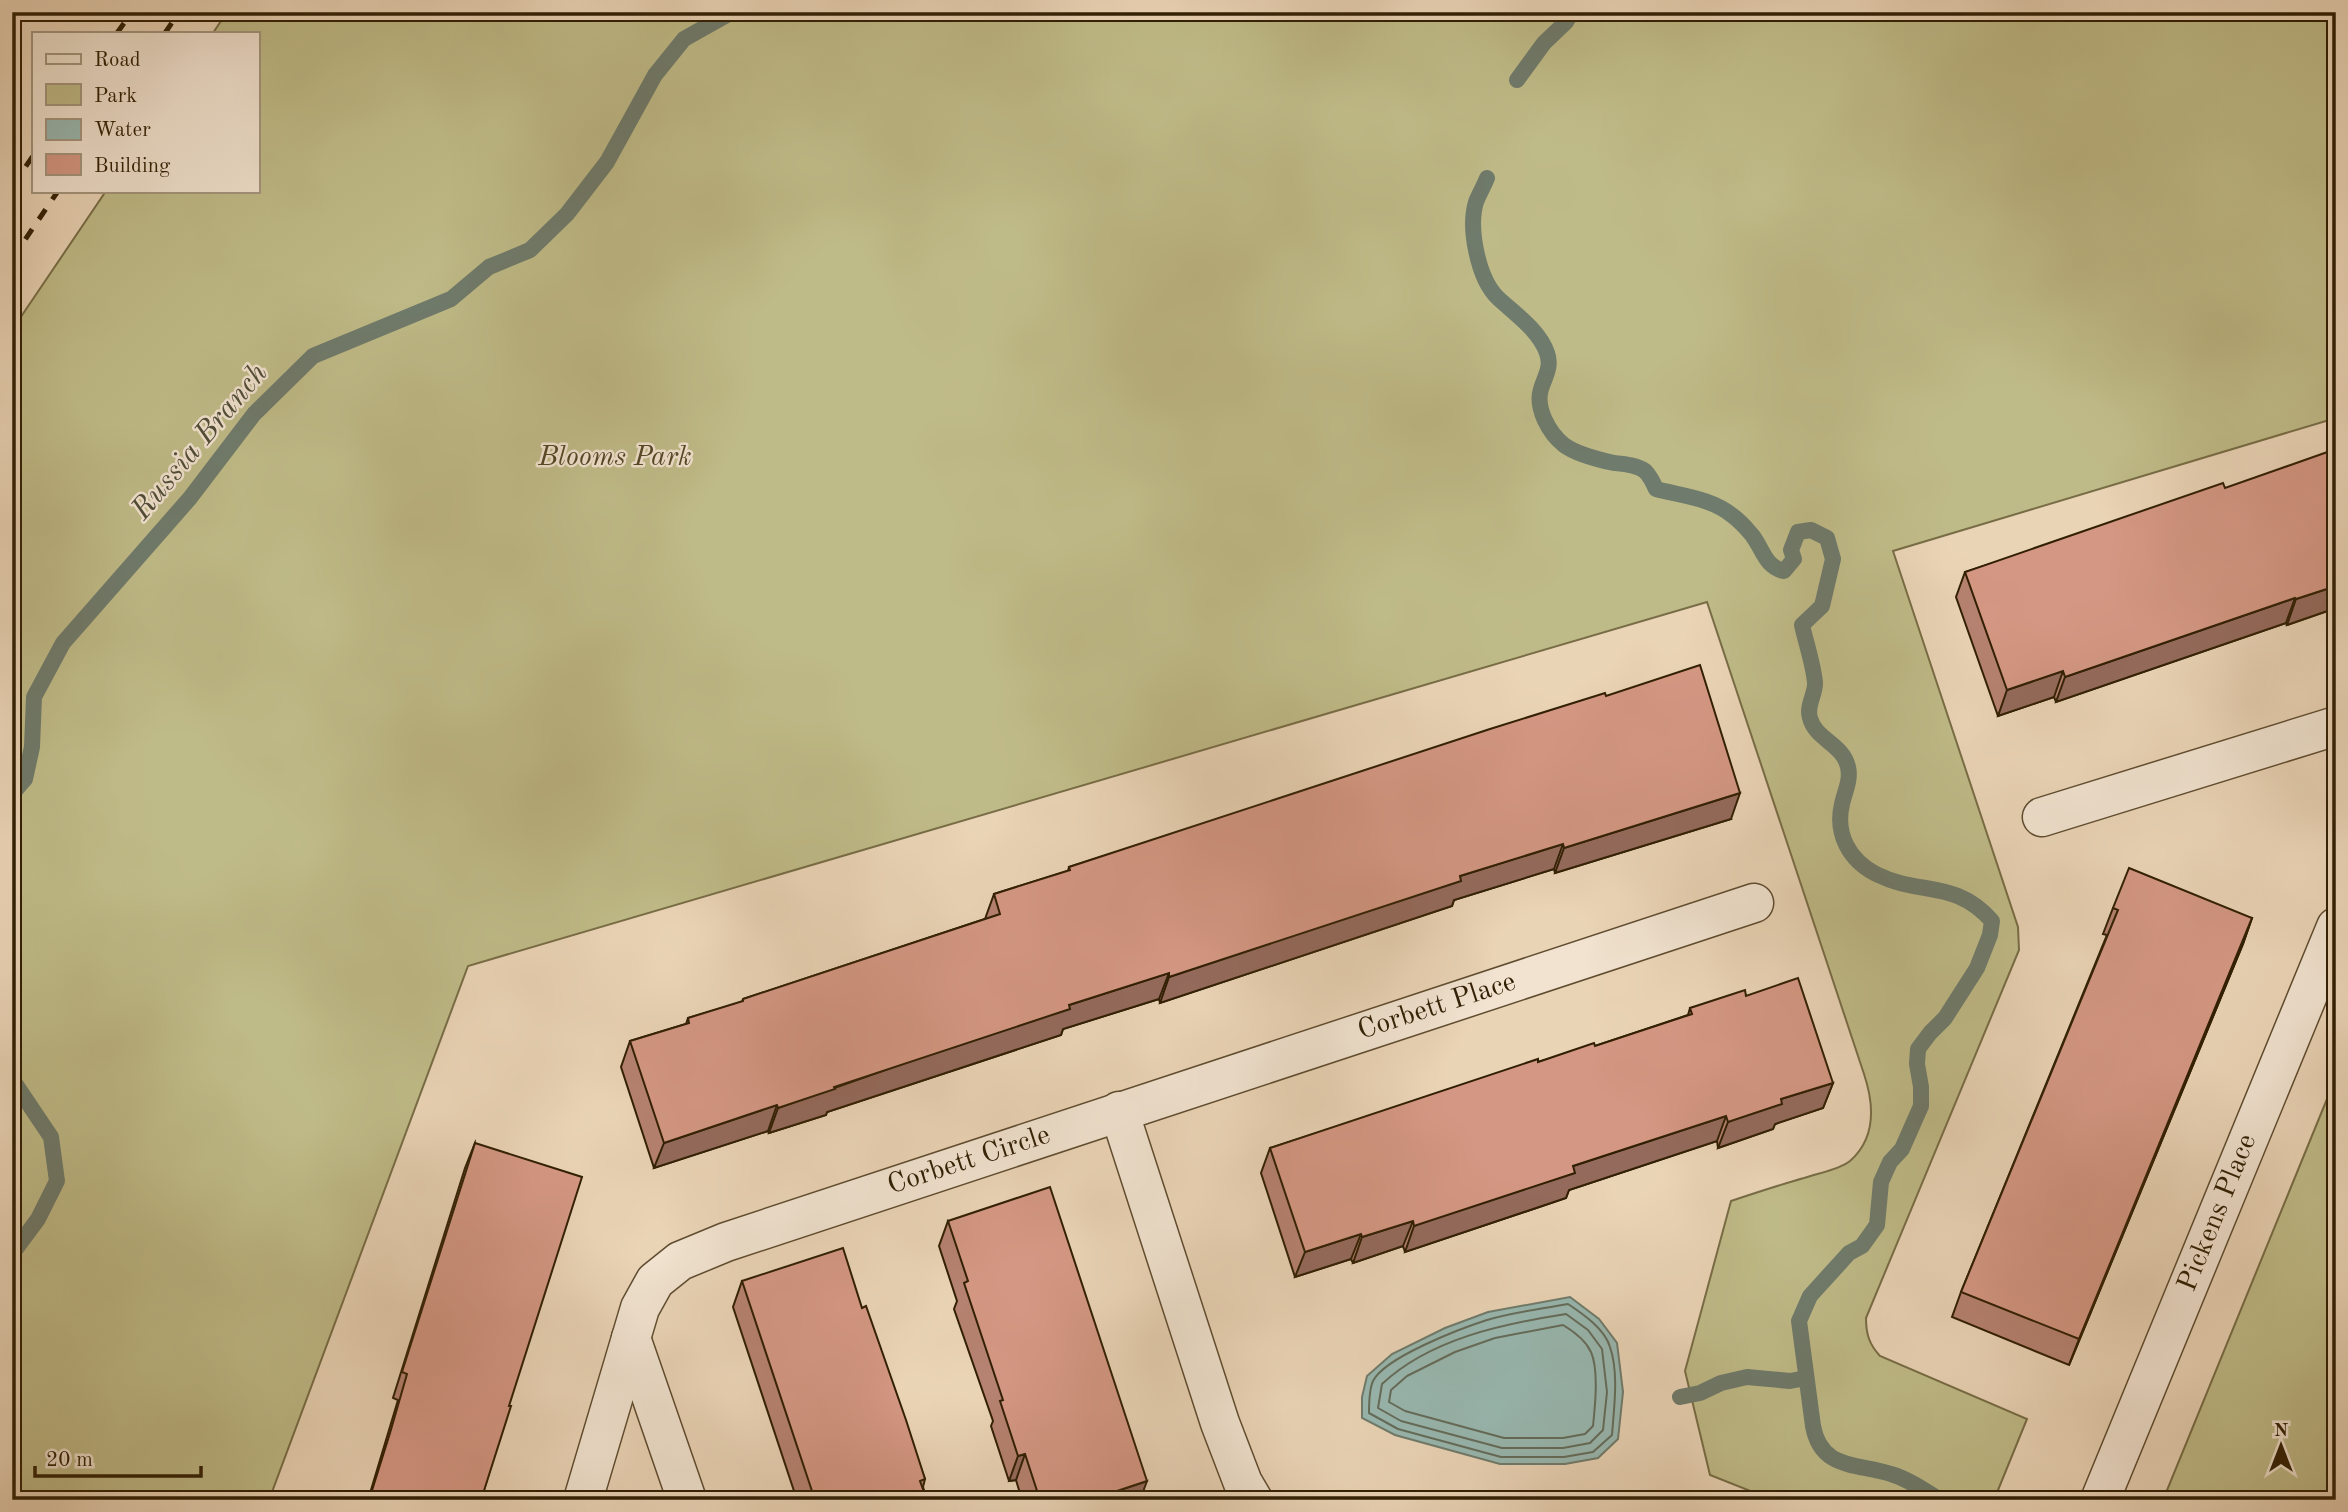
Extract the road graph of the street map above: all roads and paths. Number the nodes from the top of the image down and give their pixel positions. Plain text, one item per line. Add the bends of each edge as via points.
1 (2336, 726) edge
2 (2042, 817) dead end
3 (1754, 903) dead end
4 (2336, 927) edge
5 (1119, 1111) junction
6 (631, 1338) junction
7 (583, 1500) edge
8 (687, 1500) edge
9 (1253, 1500) edge
10 (2100, 1500) edge

1 - 2 street
3 - 5 street, Corbett Place
4 - 10 street, Pickens Place
5 - 6 street, Corbett Circle via 680,1261 655,1281
5 - 9 street via 1220,1423
6 - 7 street, Corbett Circle
6 - 8 street

